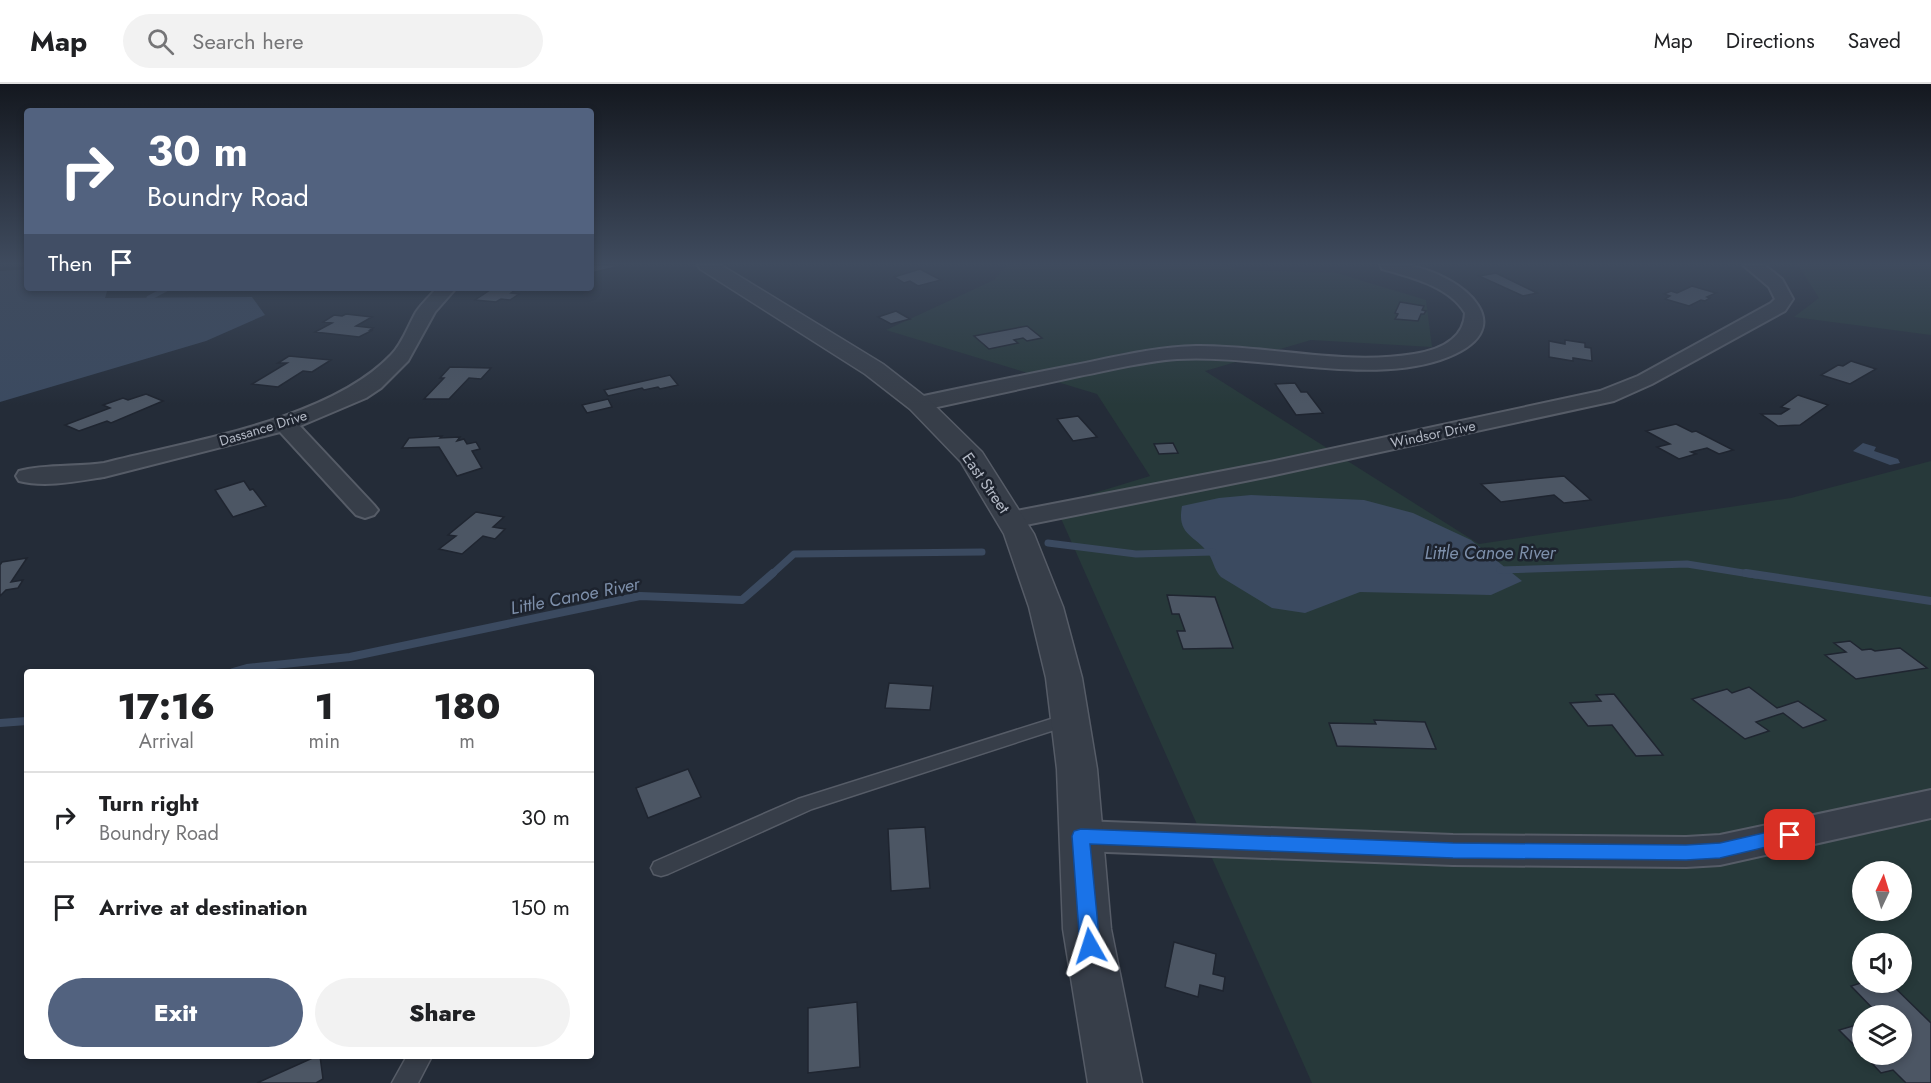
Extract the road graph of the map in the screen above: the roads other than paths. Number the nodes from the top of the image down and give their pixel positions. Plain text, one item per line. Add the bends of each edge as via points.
1 (426, 312) edge
2 (782, 312) edge
3 (1474, 312) edge
4 (1770, 312) edge
5 (920, 404) junction
6 (285, 424) junction
7 (28, 476) dead end
8 (365, 510) dead end
9 (1011, 519) junction
10 (1070, 719) junction
11 (1931, 804) edge
12 (1081, 836) junction
13 (661, 868) dead end
14 (418, 1059) edge
15 (404, 1083) edge
16 (1115, 1083) edge

1 - 6 street, Dassance Drive via 401,357 373,383 340,402
2 - 5 street, East Street via 874,369
3 - 5 street via 1475,322 1467,338 1417,360 1364,363 1193,353 1157,355
4 - 9 street, Windsor Drive via 1645,380 1606,396 1270,469
5 - 9 street, East Street via 972,458
6 - 7 street, Dassance Drive via 95,472
6 - 8 street
9 - 10 street, East Street via 1046,607
10 - 12 street, East Street
10 - 13 lane via 805,804
11 - 12 street via 1720,850 1686,852 1453,850
12 - 16 street, East Street via 1087,929
14 - 15 lane

